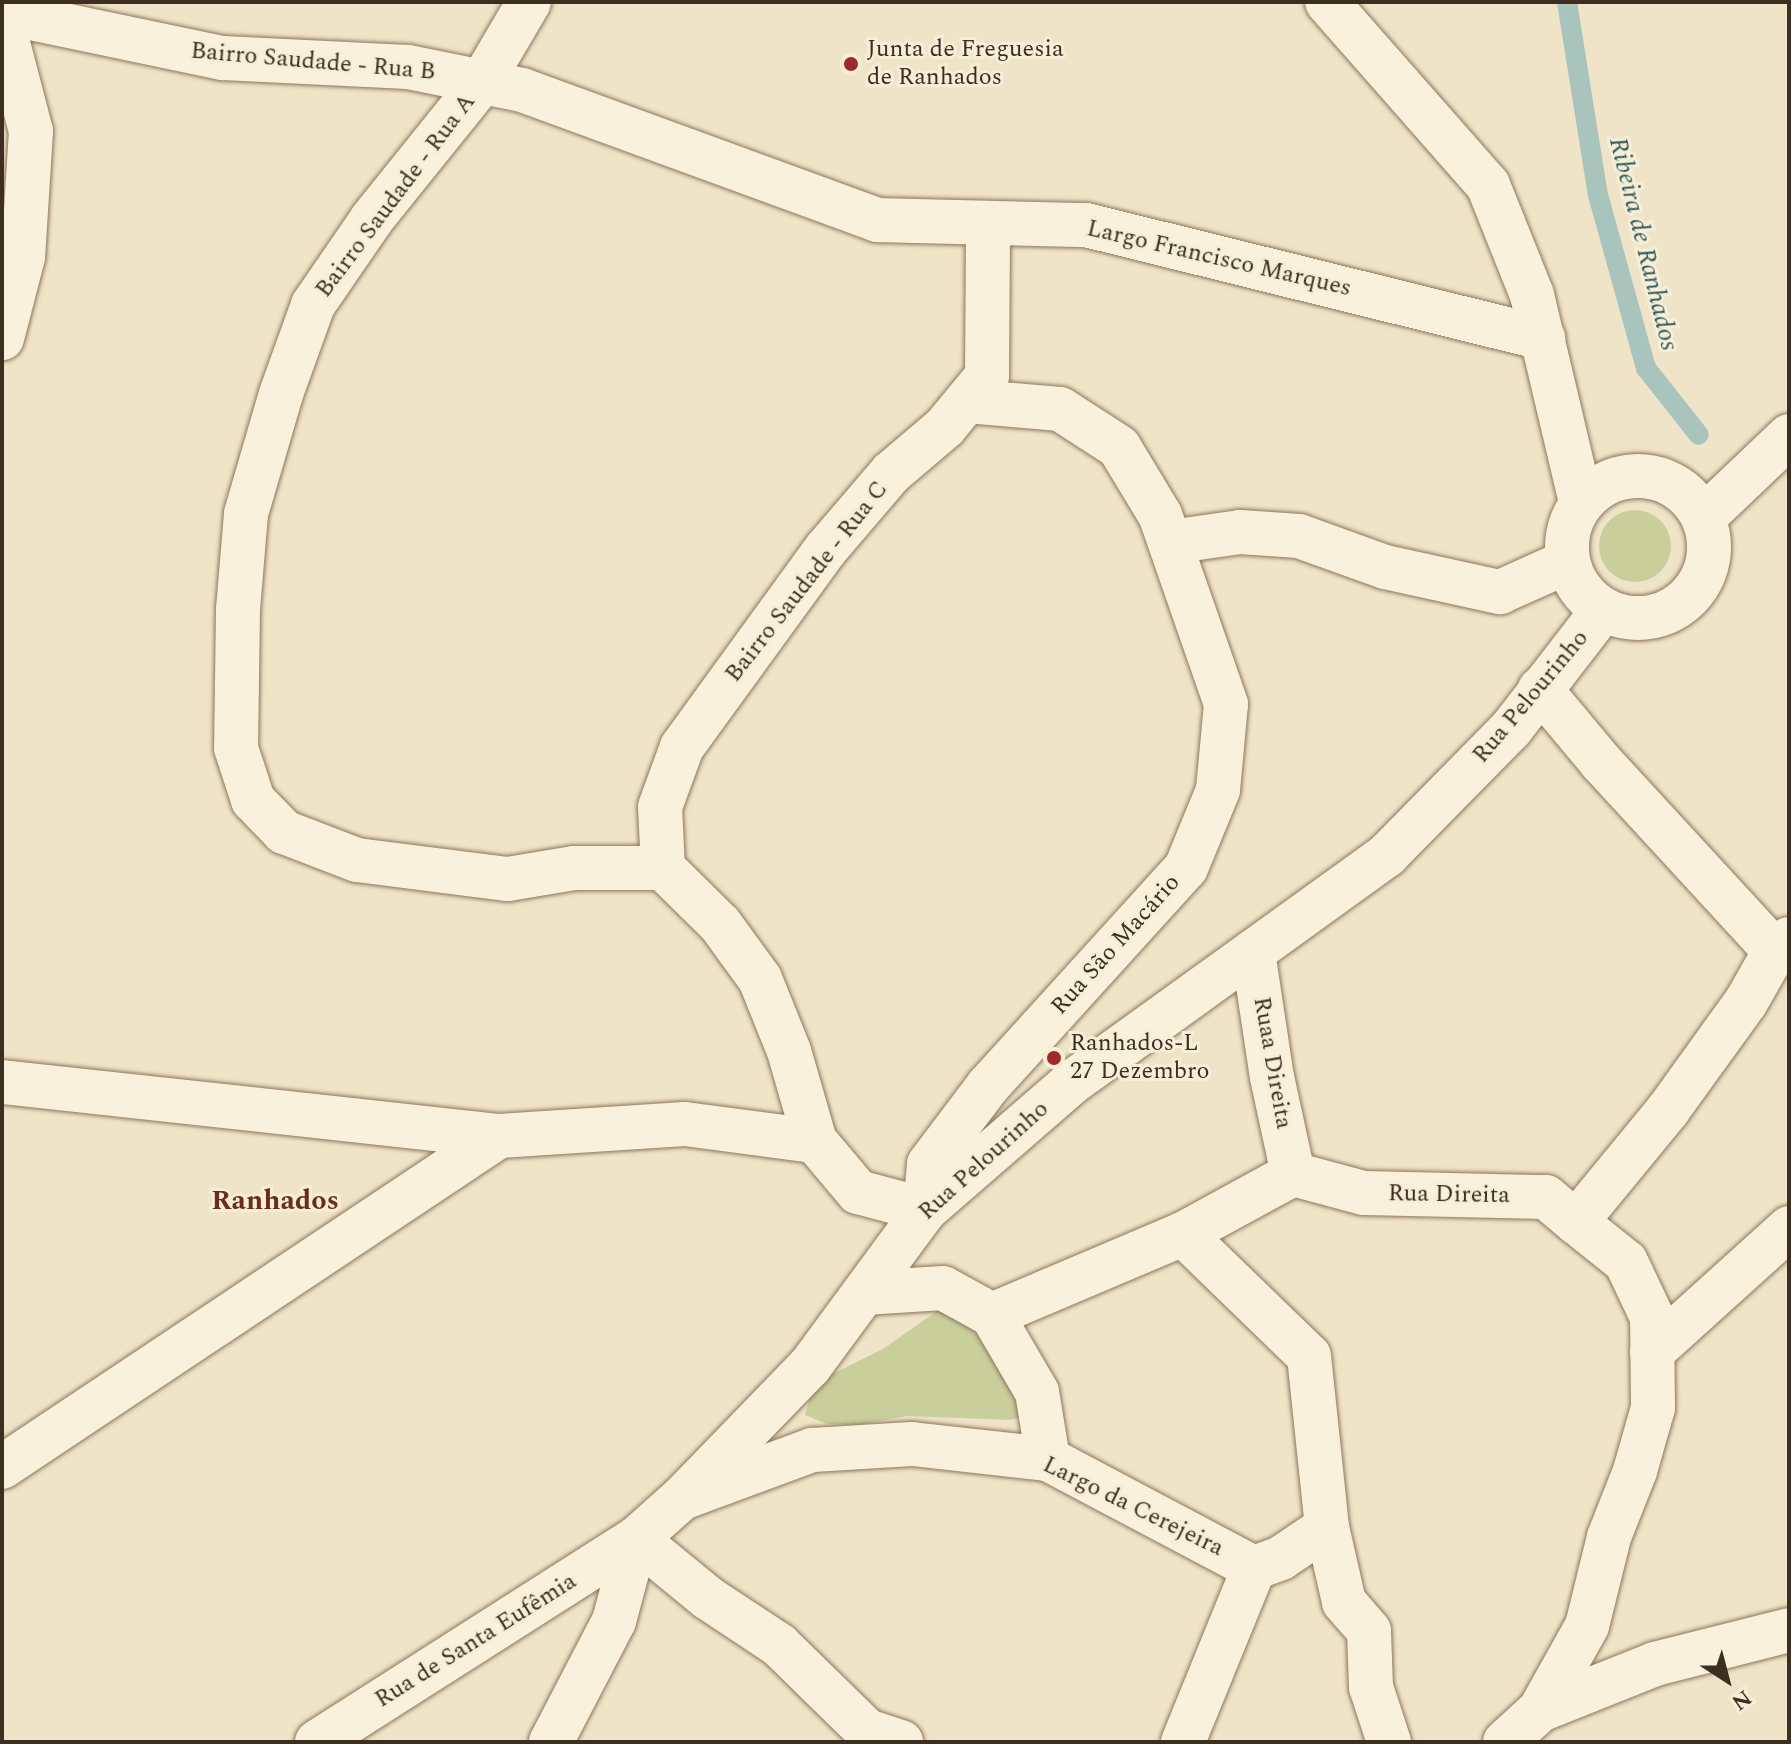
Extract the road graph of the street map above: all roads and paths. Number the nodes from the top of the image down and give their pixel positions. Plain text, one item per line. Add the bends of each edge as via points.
1 (529, 2) edge
2 (1327, 2) edge
3 (2, 12) edge
4 (2, 20) edge
5 (482, 82) junction
6 (988, 223) junction
7 (2, 338) edge
8 (1543, 338) junction
9 (967, 401) junction
10 (1789, 436) edge
11 (1581, 503) junction
12 (1704, 517) junction
13 (1170, 542) junction
14 (1567, 562) junction
15 (1603, 610) junction
16 (1540, 689) junction
17 (663, 868) junction
18 (1782, 945) edge
19 (1253, 952) junction
20 (2, 1082) edge
21 (499, 1136) junction
22 (815, 1141) junction
23 (1293, 1174) junction
24 (925, 1210) junction
25 (1576, 1222) junction
26 (1789, 1228) edge
27 (1183, 1234) junction
28 (864, 1293) junction
29 (992, 1315) junction
30 (1652, 1352) junction
31 (1048, 1459) junction
32 (2, 1467) edge
33 (682, 1498) junction
34 (1327, 1527) junction
35 (636, 1539) junction
36 (1254, 1568) junction
37 (1789, 1630) edge
38 (1540, 1710) junction
39 (877, 1738) edge
40 (317, 1742) edge
41 (551, 1742) edge
42 (1183, 1742) edge
43 (1389, 1742) edge
44 (1505, 1742) edge

1 - 5 street, Bairro Saudade - Rua A
2 - 8 street via 1488,185 1532,295
3 - 5 street, Bairro Saudade - Rua B via 223,58 408,67
4 - 7 street via 31,131 23,257
5 - 6 street, Largo Francisco Marques via 522,90 877,220
5 - 17 street, Bairro Saudade - Rua A via 372,219 313,305 246,514 236,748 253,800 284,832 357,860 508,879 574,868
6 - 8 street, Largo Francisco Marques via 1086,225
6 - 9 street, Bairro Saudade - Rua C via 987,376
8 - 11 street
9 - 13 street, Rua São Macário via 1060,409 1119,447
9 - 17 street, Bairro Saudade - Rua C via 891,473 826,549 682,747 660,807
10 - 12 street
11 - 12 street via 1599,486 1647,475 1671,482 1690,496
11 - 14 street via 1571,521
12 - 15 street via 1709,561 1687,600 1647,618
13 - 14 street via 1240,532 1299,536 1385,567 1500,592
13 - 24 street, Rua São Macário via 1226,704 1218,790 1186,868 988,1086 929,1164
14 - 15 street via 1574,581
15 - 16 street, Rua Pelourinho
16 - 18 street via 1601,762
16 - 19 street, Rua Pelourinho via 1511,729 1387,855
17 - 22 street via 720,924 760,979 789,1051
18 - 25 street via 1668,1110
19 - 23 street, Ruaa Direita
19 - 24 street, Rua Pelourinho via 1071,1083
20 - 21 street
21 - 22 street via 685,1124
21 - 32 street
22 - 24 street via 858,1192
23 - 25 street, Rua Direita via 1364,1193 1546,1197
23 - 27 street
24 - 28 street, Rua Pelourinho
25 - 30 street, Rua Direita via 1626,1262 1652,1317
26 - 30 street
27 - 29 street
27 - 34 street via 1309,1356
28 - 29 street via 943,1288
28 - 33 street, Rua Pelourinho via 810,1366
29 - 31 street via 1037,1392
30 - 38 street, Rua Direita via 1653,1408 1609,1537 1587,1626
31 - 33 street, Largo da Cerejeira via 912,1444 812,1450
31 - 36 street, Largo da Cerejeira
33 - 35 street, Rua Pelourinho
34 - 36 street via 1281,1558
34 - 43 street via 1344,1602 1369,1631 1371,1687
35 - 39 street via 708,1598 779,1645
35 - 40 street, Rua de Santa Eufêmia
35 - 41 street via 614,1621
36 - 42 street
37 - 38 street via 1655,1664
38 - 44 street

